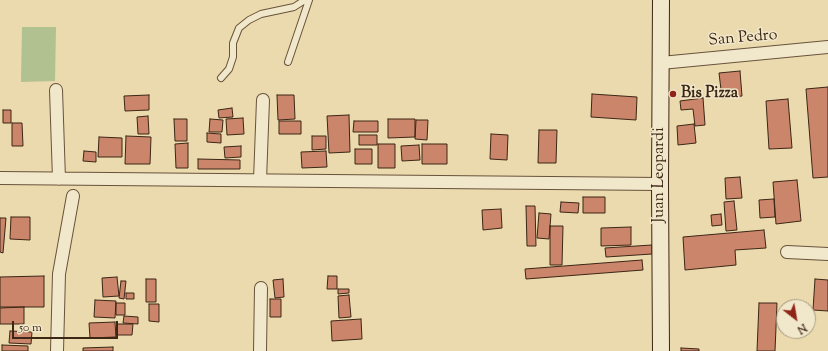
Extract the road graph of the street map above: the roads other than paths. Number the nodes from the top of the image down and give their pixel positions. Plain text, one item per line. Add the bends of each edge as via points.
1 (305, 0) edge
2 (309, 0) edge
3 (662, 0) edge
4 (828, 47) edge
5 (288, 62) dead end
6 (661, 63) junction
7 (221, 78) dead end
8 (56, 90) dead end
9 (263, 100) dead end
10 (0, 178) edge
11 (59, 179) junction
12 (260, 180) junction
13 (660, 184) junction
14 (73, 196) dead end
15 (787, 252) dead end
16 (828, 254) edge
17 (261, 288) dead end
18 (57, 351) edge
19 (260, 351) edge
20 (661, 351) edge

1 - 7 lane via 294,7 261,14 239,28 233,43 233,57 229,69
2 - 5 lane
3 - 6 main road, Juan Leopardi
4 - 6 street, San Pedro
6 - 13 main road, Juan Leopardi
8 - 11 street
9 - 12 street
10 - 11 street
11 - 12 street
12 - 13 street
13 - 20 main road, Juan Leopardi
14 - 18 street via 59,274
15 - 16 street
17 - 19 street

